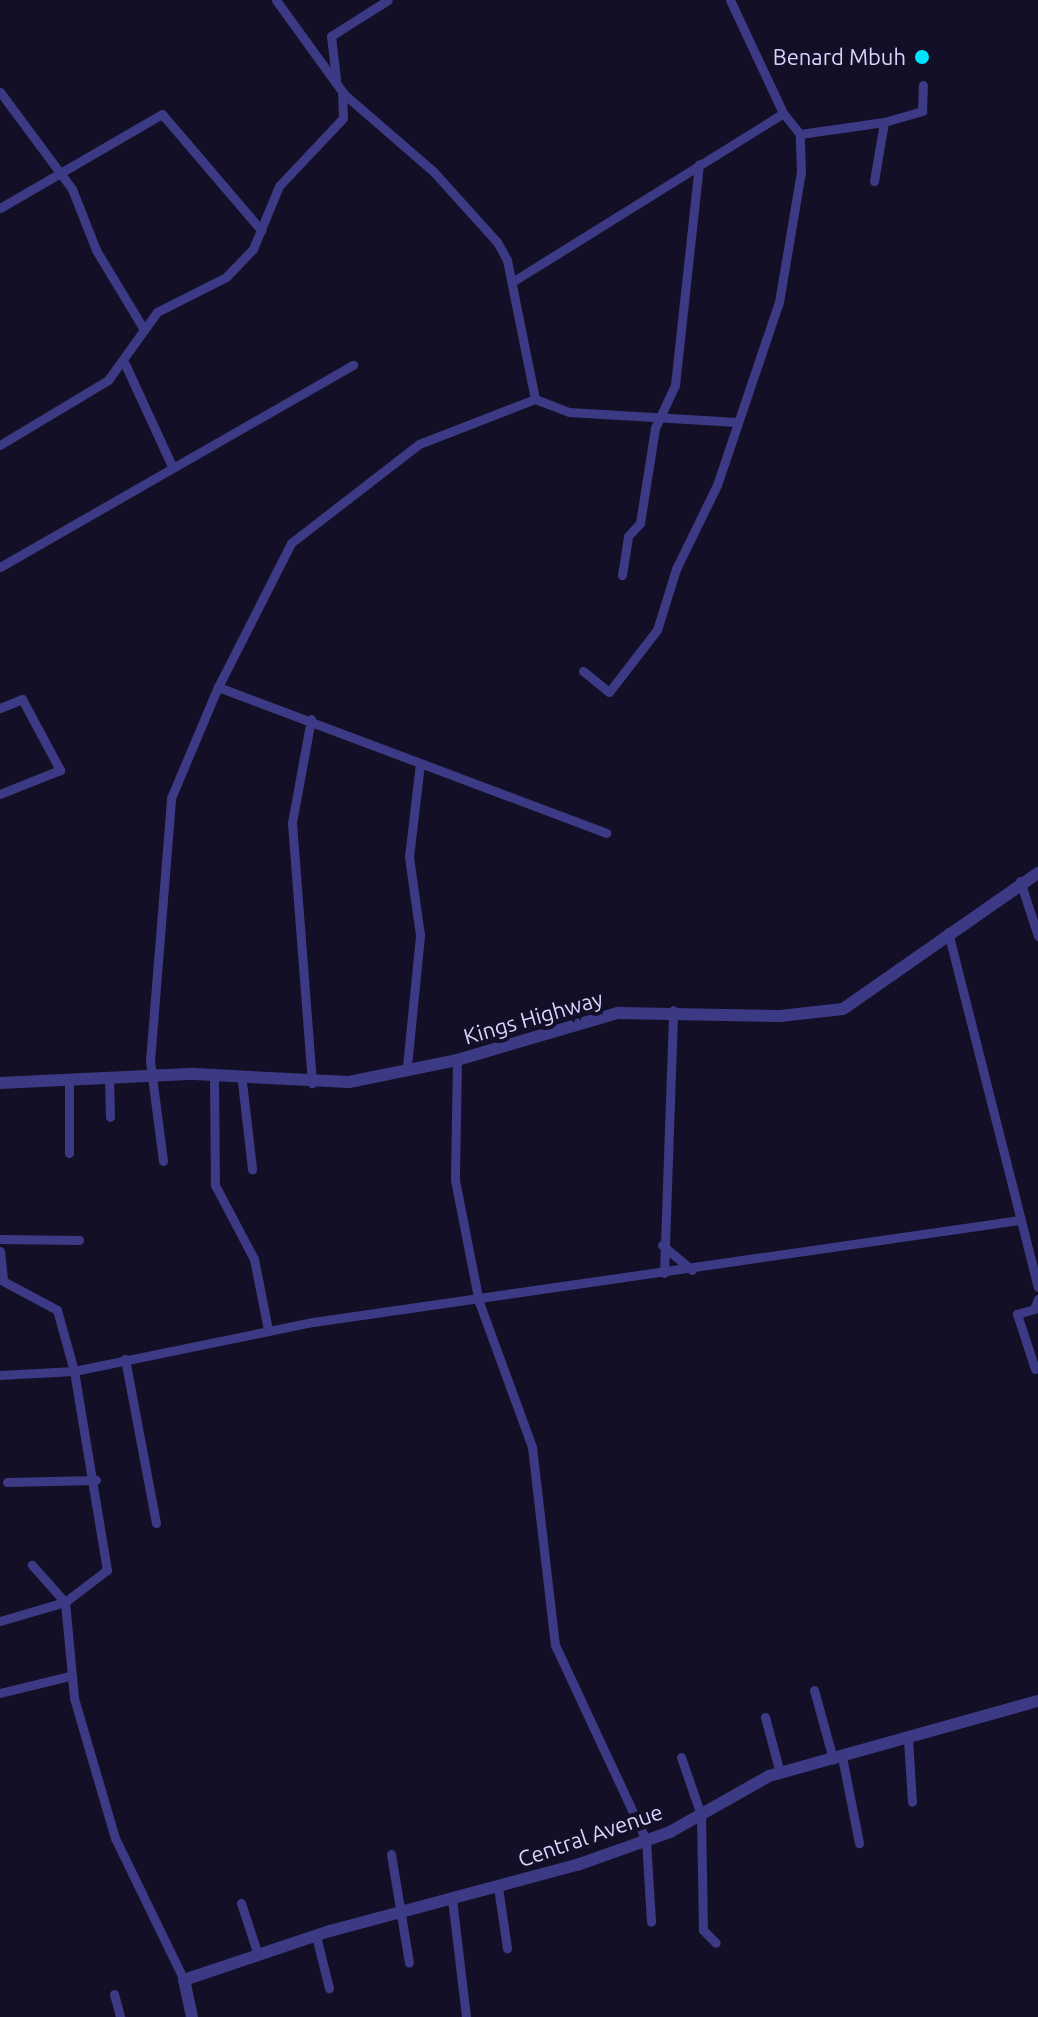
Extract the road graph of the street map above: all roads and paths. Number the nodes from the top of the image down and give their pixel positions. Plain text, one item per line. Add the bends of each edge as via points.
1 (276, 0) edge
2 (388, 0) edge
3 (730, 0) edge
4 (923, 85) dead end
5 (0, 92) edge
6 (344, 94) junction
7 (783, 113) junction
8 (884, 122) junction
9 (800, 134) junction
10 (699, 164) junction
11 (57, 170) junction
12 (874, 181) dead end
13 (0, 208) edge
14 (261, 230) junction
15 (512, 282) junction
16 (143, 328) junction
17 (125, 364) junction
18 (353, 365) dead end
19 (535, 399) junction
20 (663, 413) junction
21 (737, 422) junction
22 (0, 445) edge
23 (172, 466) junction
24 (0, 567) edge
25 (622, 575) dead end
26 (583, 671) dead end
27 (218, 687) junction
28 (0, 708) edge
29 (311, 719) junction
30 (420, 764) junction
31 (0, 794) edge
32 (606, 833) dead end
33 (1038, 873) edge
34 (1020, 881) junction
35 (948, 932) junction
36 (1038, 936) edge
37 (673, 1010) junction
38 (457, 1060) junction
39 (407, 1066) junction
40 (155, 1075) junction
41 (109, 1076) junction
42 (214, 1077) junction
43 (69, 1078) junction
44 (242, 1082) junction
45 (0, 1083) edge
46 (312, 1083) junction
47 (110, 1117) dead end
48 (69, 1153) dead end
49 (163, 1161) dead end
50 (252, 1169) dead end
51 (1019, 1220) junction
52 (0, 1239) edge
53 (79, 1240) dead end
54 (662, 1245) junction
55 (0, 1251) edge
56 (1034, 1257) edge
57 (692, 1270) junction
58 (664, 1273) junction
59 (1, 1283) edge
60 (1038, 1287) edge
61 (1038, 1299) edge
62 (479, 1302) junction
63 (268, 1330) junction
64 (125, 1359) junction
65 (1035, 1369) dead end
66 (74, 1371) junction
67 (0, 1375) edge
68 (96, 1480) junction
69 (7, 1482) dead end
70 (156, 1523) dead end
71 (32, 1565) dead end
72 (65, 1602) junction
73 (0, 1621) edge
74 (70, 1676) junction
75 (814, 1690) dead end
76 (0, 1693) edge
77 (1038, 1701) edge
78 (765, 1717) dead end
79 (908, 1739) junction
80 (681, 1757) dead end
81 (838, 1758) junction
82 (780, 1773) junction
83 (912, 1802) dead end
84 (701, 1815) junction
85 (646, 1840) junction
86 (859, 1843) dead end
87 (391, 1854) dead end
88 (498, 1887) junction
89 (452, 1899) junction
90 (241, 1903) dead end
91 (404, 1912) junction
92 (651, 1922) dead end
93 (316, 1936) junction
94 (716, 1943) dead end
95 (507, 1948) dead end
96 (258, 1955) junction
97 (409, 1963) dead end
98 (184, 1980) junction
99 (329, 1988) dead end
100 (114, 1994) dead end
101 (120, 2017) edge
102 (192, 2017) edge
103 (466, 2017) edge

1 - 6 street
2 - 6 street via 331,36 331,70
3 - 7 street
4 - 8 street via 922,111
5 - 11 street
6 - 14 street via 343,118 279,186
6 - 15 street via 478,218 507,260
7 - 9 street
7 - 10 street
8 - 9 street
8 - 12 street
9 - 21 street via 801,172 779,302
10 - 15 street
10 - 20 street via 675,385
11 - 13 street
11 - 14 street via 162,114
11 - 16 street
14 - 16 street via 226,277 157,312
15 - 19 street
16 - 17 street
17 - 22 street
17 - 23 street
18 - 23 street
19 - 20 street via 569,412
19 - 27 street via 419,444 291,543
20 - 21 street
20 - 25 street
21 - 26 street via 657,630 609,692
23 - 24 street
27 - 29 street
27 - 40 street via 171,798 150,1061
28 - 31 street via 22,699 60,770
29 - 30 street
29 - 46 street via 292,823
30 - 32 street
30 - 39 street via 410,834 420,935
33 - 34 street, Kings Highway
34 - 35 street, Kings Highway
34 - 36 street
35 - 37 street, Kings Highway via 843,1009 780,1016
35 - 51 street
37 - 38 street, Kings Highway via 618,1013
37 - 54 street
38 - 39 street, Kings Highway
38 - 62 street via 450,1137
39 - 46 street, Kings Highway via 349,1082
40 - 41 street, Kings Highway
40 - 42 street, Kings Highway
40 - 49 street
41 - 43 street, Kings Highway
41 - 47 street
42 - 44 street, Kings Highway
42 - 63 street via 215,1185 254,1259
43 - 45 street, Kings Highway
43 - 48 street
44 - 46 street, Kings Highway
44 - 50 street
51 - 56 street
51 - 57 street
52 - 53 street
54 - 57 street
54 - 58 street
55 - 59 street
56 - 60 street
57 - 58 street
58 - 62 street
59 - 66 street via 57,1310
61 - 65 street via 1034,1309 1017,1314
62 - 63 street
62 - 85 street via 532,1447 552,1573 555,1645
63 - 64 street
64 - 66 street
64 - 70 street
66 - 67 street
66 - 68 street
68 - 69 street
68 - 72 street via 107,1570
71 - 72 street
72 - 73 street
72 - 74 street
74 - 76 street
74 - 98 street via 115,1838
75 - 81 street
77 - 79 street, Central Avenue
78 - 82 street
79 - 81 street, Central Avenue
79 - 83 street
80 - 84 street
81 - 82 street, Central Avenue
81 - 86 street
82 - 84 street, Central Avenue
84 - 85 street, Central Avenue
84 - 94 street via 703,1930
85 - 88 street, Central Avenue
85 - 92 street
87 - 91 street
88 - 89 street, Central Avenue
88 - 95 street
89 - 91 street, Central Avenue
89 - 103 street
90 - 96 street
91 - 93 street, Central Avenue
91 - 97 street
93 - 96 street, Central Avenue
93 - 99 street
96 - 98 street, Central Avenue
98 - 102 street
100 - 101 street

